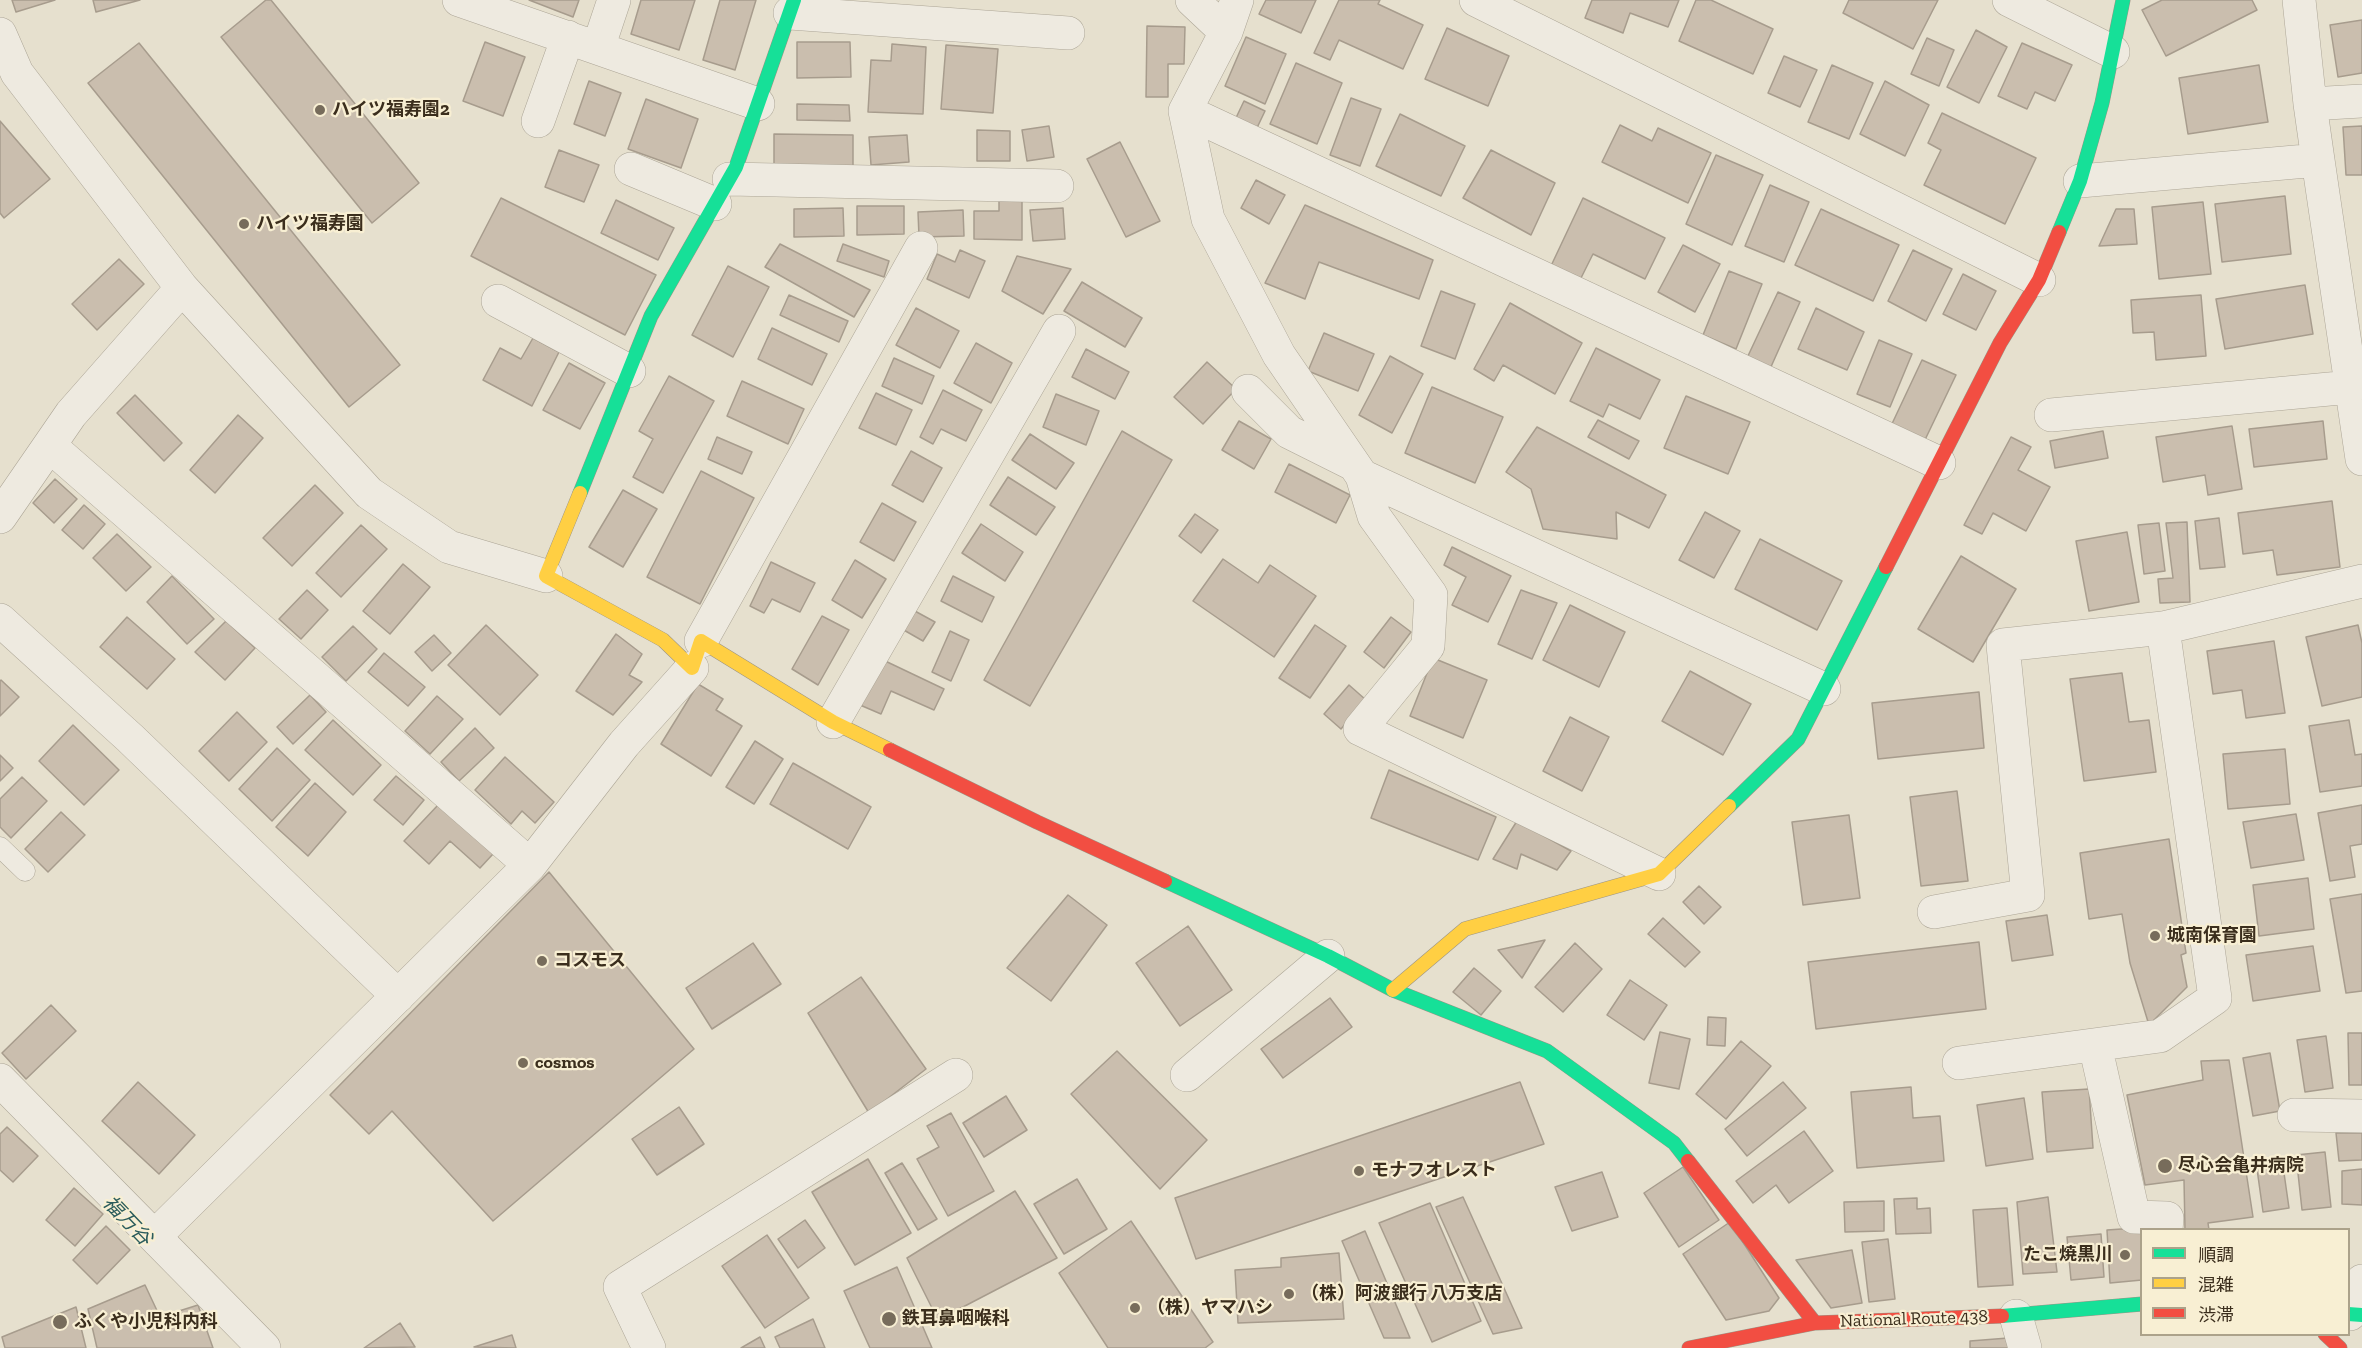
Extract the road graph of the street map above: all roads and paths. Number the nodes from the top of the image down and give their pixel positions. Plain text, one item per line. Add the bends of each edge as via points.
1 (459, 0) edge
2 (614, 0) edge
3 (1192, 0) edge
4 (1237, 0) edge
5 (1476, 0) edge
6 (2008, 0) edge
7 (2123, 0) edge
8 (2299, 0) edge
9 (792, 7) edge
10 (1226, 32) junction
11 (1068, 33) dead end
12 (0, 34) edge
13 (568, 37) junction
14 (598, 48) junction
15 (2113, 52) junction
16 (2362, 101) edge
17 (758, 104) junction
18 (2310, 104) junction
19 (1185, 111) junction
20 (538, 121) dead end
21 (2318, 160) junction
22 (632, 169) dead end
23 (2080, 181) junction
24 (1056, 186) dead end
25 (722, 191) junction
26 (921, 248) dead end
27 (2039, 280) junction
28 (182, 288) junction
29 (498, 300) dead end
30 (2351, 308) edge
31 (1059, 331) dead end
32 (629, 371) junction
33 (2351, 387) junction
34 (1248, 391) dead end
35 (2051, 415) dead end
36 (50, 446) junction
37 (2362, 459) edge
38 (1939, 463) junction
39 (1358, 471) junction
40 (0, 517) edge
41 (546, 576) junction
42 (2362, 582) edge
43 (0, 620) edge
44 (2163, 628) junction
45 (696, 655) junction
46 (1824, 689) junction
47 (833, 722) junction
48 (0, 847) edge
49 (530, 866) junction
50 (25, 872) dead end
51 (1659, 874) junction
52 (1934, 912) dead end
53 (1328, 956) junction
54 (1393, 990) junction
55 (399, 996) junction
56 (2095, 1045) junction
57 (1959, 1063) dead end
58 (956, 1075) dead end
59 (1187, 1075) dead end
60 (0, 1080) edge
61 (2294, 1115) dead end
62 (2362, 1116) edge
63 (2166, 1228) edge
64 (155, 1236) junction
65 (2362, 1281) edge
66 (2140, 1304) edge
67 (2354, 1315) edge
68 (2016, 1316) junction
69 (1815, 1323) junction
70 (2326, 1336) edge
71 (264, 1348) edge
72 (649, 1348) edge
73 (1689, 1348) edge
74 (2025, 1348) edge
75 (2340, 1348) edge

1 - 13 street
2 - 14 street
3 - 10 street
4 - 10 street
5 - 27 street
6 - 15 street
7 - 15 main road
8 - 18 street
9 - 11 street
9 - 17 main road
10 - 19 street
12 - 28 street via 17,73
13 - 14 street
13 - 20 street
14 - 17 street
15 - 23 main road
16 - 18 street
17 - 25 main road via 736,167
18 - 21 street
19 - 38 street
19 - 39 street via 1208,219 1279,355
21 - 23 street
21 - 30 street
22 - 25 street
23 - 27 main road
24 - 25 street
25 - 32 main road via 651,316
26 - 45 street
27 - 38 main road via 2000,343
28 - 36 street via 71,414
28 - 41 street via 369,494 449,547
29 - 32 street
30 - 33 street
31 - 47 street
32 - 41 main road
33 - 35 street
33 - 37 street
34 - 39 street via 1289,432
36 - 40 street
36 - 49 street
38 - 46 main road
39 - 46 street
39 - 51 street via 1374,516 1431,595 1428,646 1360,729
41 - 45 main road
42 - 44 street
43 - 55 street via 130,738
44 - 52 street via 2003,645 2028,895
44 - 56 street via 2215,998 2160,1036
45 - 47 main road
45 - 49 street
46 - 51 main road via 1798,739
47 - 53 main road via 1037,822
48 - 50 lane
49 - 55 street
51 - 54 main road via 1465,929
53 - 54 main road
53 - 59 street
54 - 69 main road via 1547,1051 1674,1143
55 - 64 street
56 - 57 street
56 - 63 street via 2134,1217 2167,1218
58 - 72 street via 620,1287
60 - 64 street
61 - 62 street
64 - 71 street
65 - 67 street
66 - 68 main road, National Route 438
68 - 69 main road, National Route 438
68 - 74 street
69 - 73 main road, National Route 438
70 - 75 main road

